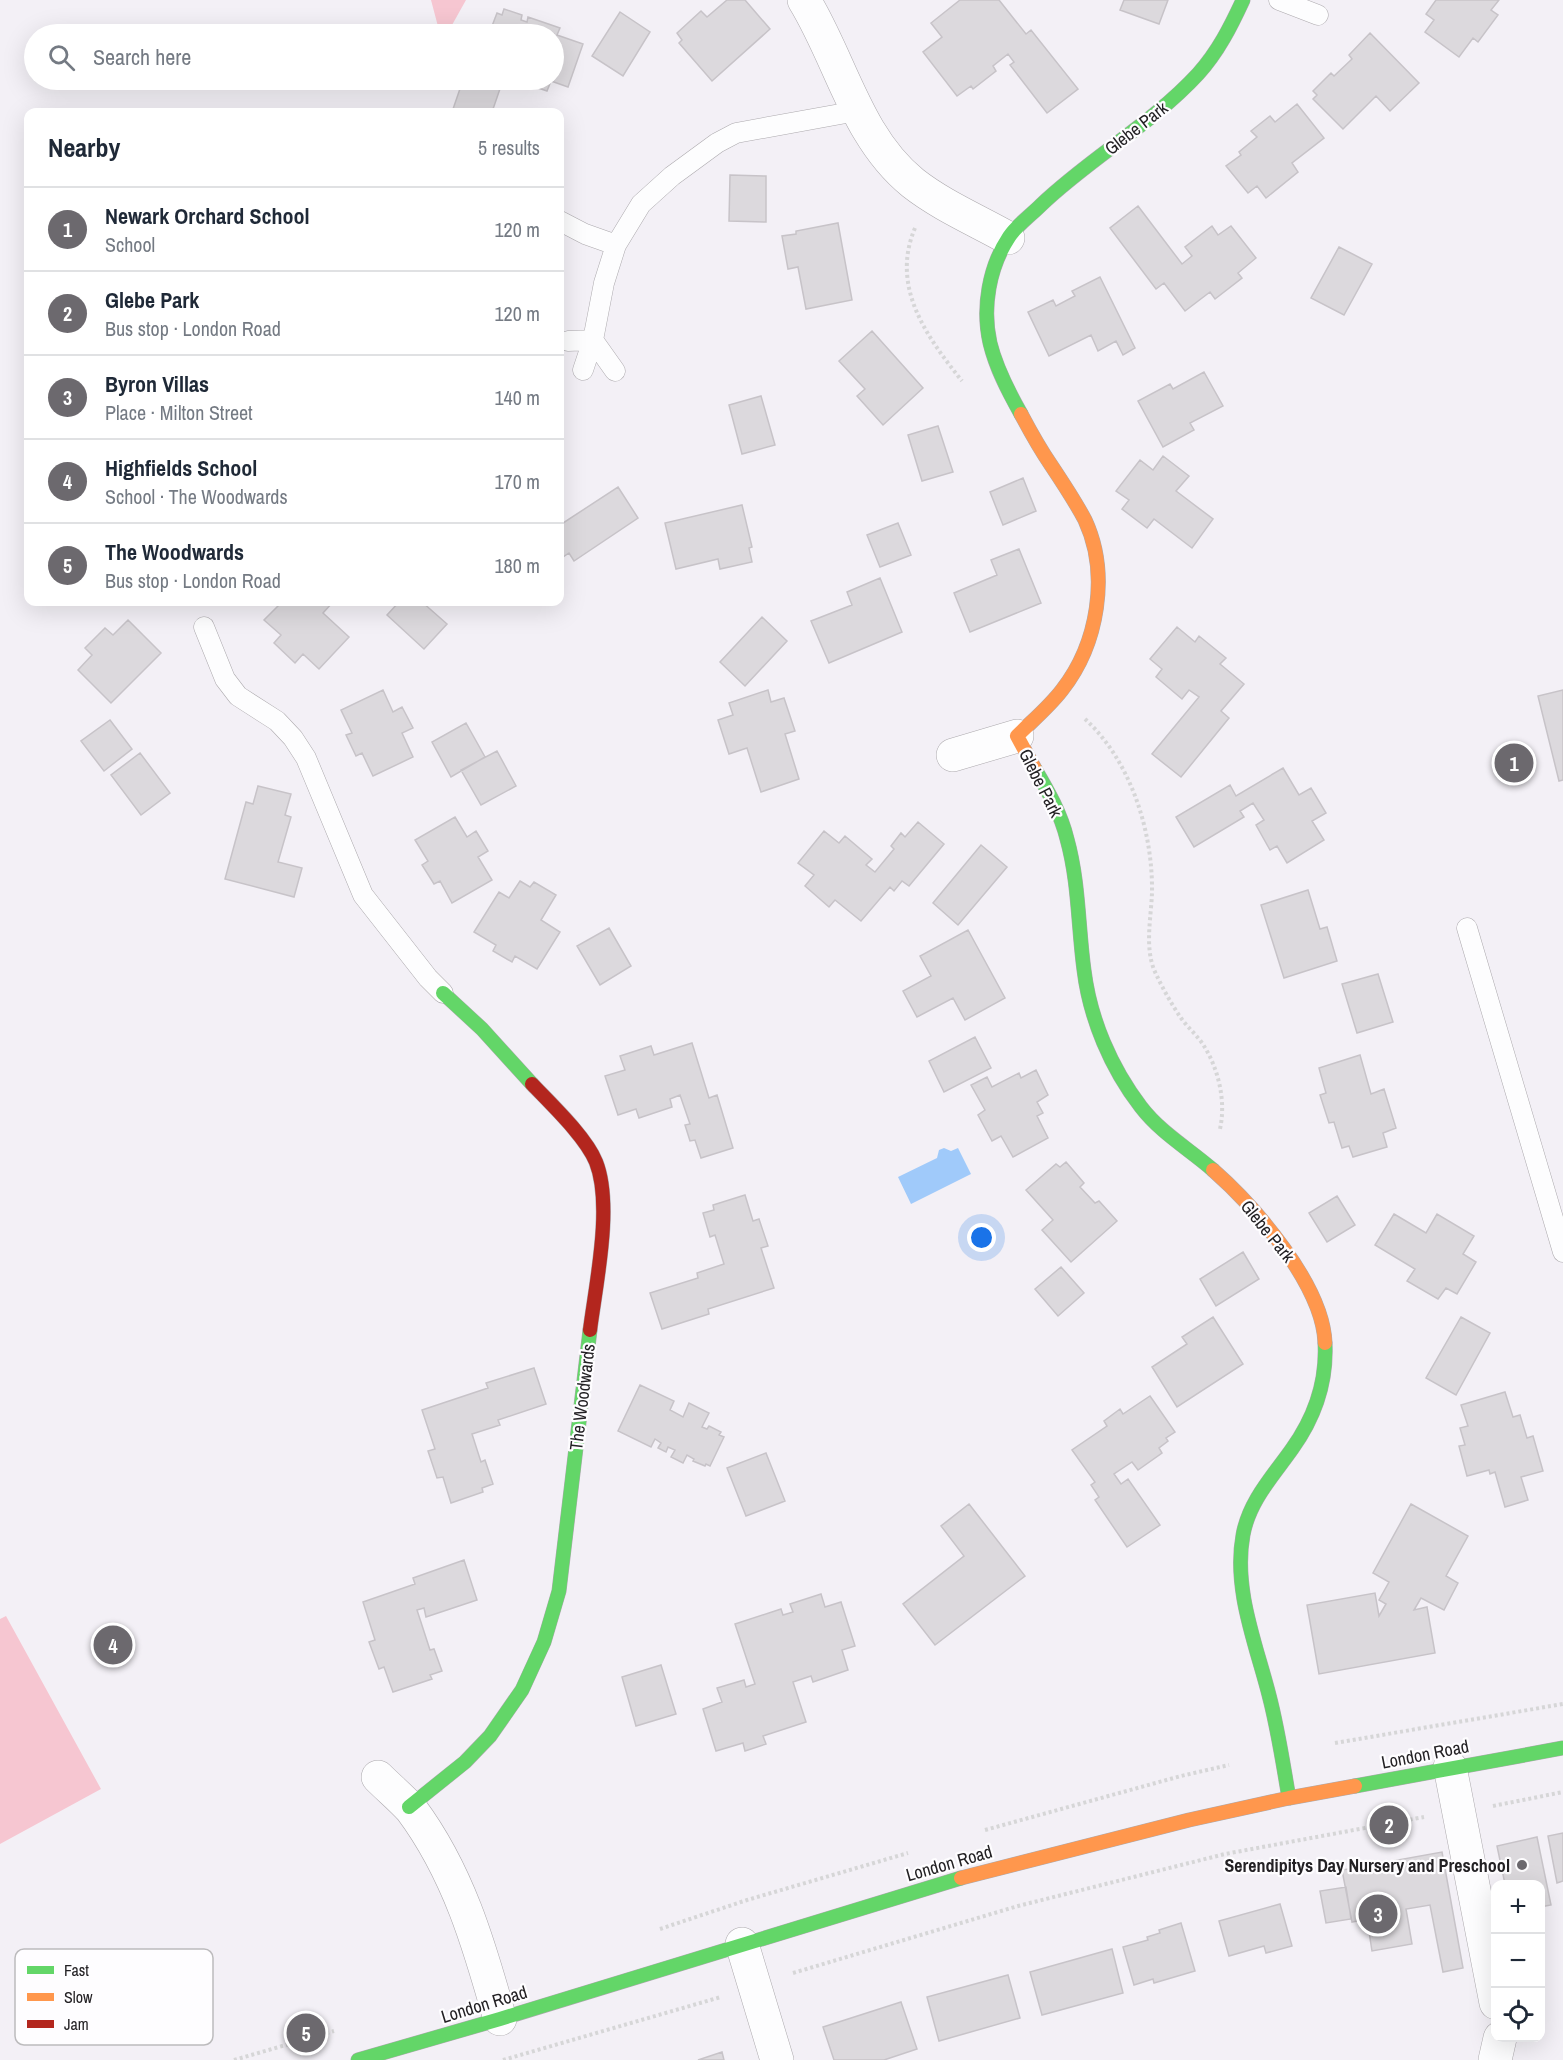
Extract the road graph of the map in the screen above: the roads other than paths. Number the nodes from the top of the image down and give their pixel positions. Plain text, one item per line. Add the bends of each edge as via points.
1 (804, 0) edge
2 (1244, 0) edge
3 (1279, 0) edge
4 (1318, 15) dead end
5 (857, 111) junction
6 (564, 219) edge
7 (1008, 237) junction
8 (616, 245) junction
9 (593, 340) junction
10 (568, 341) dead end
11 (583, 370) dead end
12 (615, 371) dead end
13 (204, 627) dead end
14 (1017, 736) junction
15 (953, 755) dead end
16 (1467, 928) dead end
17 (443, 993) joint
18 (1563, 1252) edge
19 (1563, 1748) edge
20 (1450, 1767) junction
21 (378, 1777) dead end
22 (1289, 1798) junction
23 (409, 1807) junction
24 (742, 1944) junction
25 (1493, 1988) edge
26 (500, 2019) junction
27 (1499, 2042) edge
28 (358, 2060) edge
29 (777, 2060) edge
30 (1496, 2060) edge

1 - 5 street
2 - 7 street, Glebe Park via 1219,45 1192,81 1161,110 1057,189
3 - 4 lane
5 - 7 street via 883,152 911,181
5 - 8 lane via 736,133 717,143 641,204
6 - 8 lane via 585,234
7 - 14 street, Glebe Park via 994,266 987,301 987,331 993,357 1017,408 1090,532 1099,575 1098,609 1089,643 1067,684
8 - 9 lane
9 - 10 lane
9 - 11 lane
9 - 12 lane
13 - 17 lane via 225,679 238,696 277,721 306,758 363,895
14 - 15 street, Glebe Park
14 - 22 street, Glebe Park via 1052,798 1067,836 1084,975 1104,1044 1123,1081 1155,1123 1212,1168 1279,1240 1317,1309 1324,1335 1325,1374 1319,1402 1307,1428 1261,1489 1250,1511 1240,1561
16 - 18 lane
17 - 23 street, The Woodwards via 490,1037 596,1161 603,1192 602,1233 559,1591 545,1642 520,1696 484,1743
19 - 20 street, London Road
20 - 22 street, London Road
20 - 25 street
21 - 23 street
22 - 24 street, London Road via 981,1872
23 - 26 street via 440,1853 463,1899
24 - 26 street, London Road
24 - 29 street
26 - 28 street, London Road
27 - 30 street

